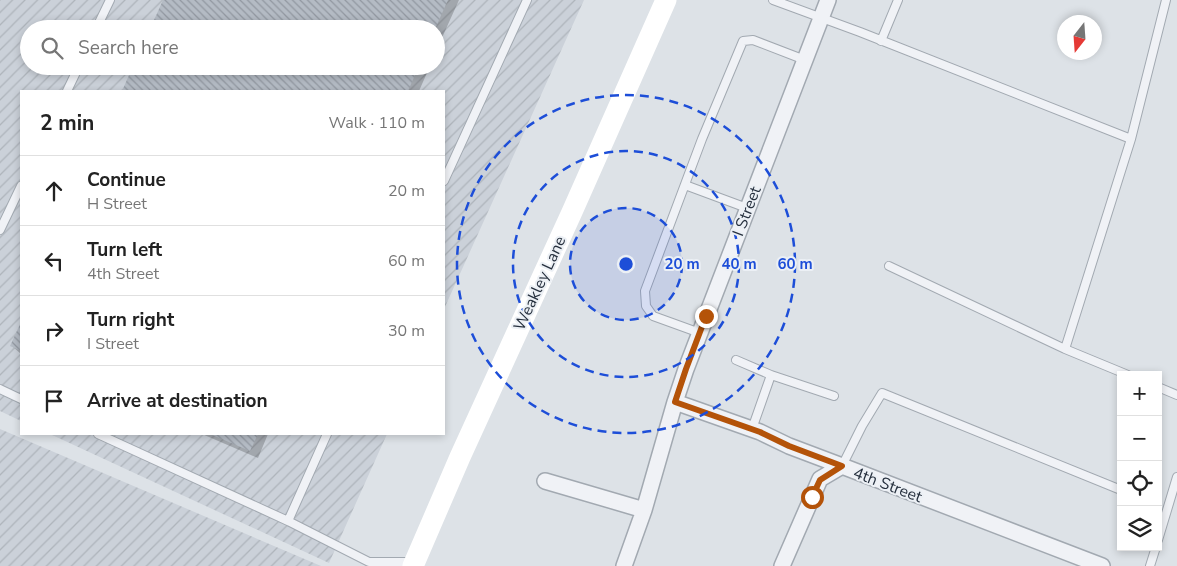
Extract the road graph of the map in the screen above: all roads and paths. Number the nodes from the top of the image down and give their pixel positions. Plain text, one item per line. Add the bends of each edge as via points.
1 (110, 0) edge
2 (527, 0) edge
3 (666, 0) edge
4 (773, 0) edge
5 (828, 0) edge
6 (898, 0) edge
7 (1166, 0) edge
8 (821, 18) junction
9 (100, 20) edge
10 (881, 41) junction
11 (804, 60) junction
12 (74, 75) edge
13 (66, 90) edge
14 (1130, 139) junction
15 (445, 179) edge
16 (685, 185) junction
17 (20, 188) edge
18 (747, 208) junction
19 (0, 230) edge
20 (889, 266) dead end
21 (700, 333) junction
22 (1065, 350) junction
23 (736, 360) dead end
24 (1118, 371) edge
25 (771, 375) junction
26 (0, 389) edge
27 (1162, 389) edge
28 (1177, 395) edge
29 (834, 396) dead end
30 (20, 399) edge
31 (675, 402) junction
32 (752, 429) junction
33 (100, 435) edge
34 (327, 435) edge
35 (842, 466) junction
36 (1177, 477) edge
37 (545, 480) dead end
38 (1117, 488) edge
39 (1160, 506) edge
40 (1168, 509) junction
41 (644, 510) junction
42 (288, 521) junction
43 (1162, 528) edge
44 (1155, 551) edge
45 (414, 564) edge
46 (624, 566) edge
47 (782, 566) edge
48 (1102, 566) edge
49 (1150, 566) edge

1 - 9 lane
2 - 15 lane
3 - 45 main road, Weakley Lane
4 - 8 lane
5 - 8 street, I Street
6 - 10 lane
7 - 14 lane
8 - 10 lane
8 - 11 street, I Street
10 - 14 lane
11 - 16 lane via 754,40 743,41
11 - 18 street, I Street
12 - 13 lane
14 - 22 lane
16 - 18 lane
16 - 21 lane via 645,291 646,306 653,316
17 - 19 lane
18 - 21 street, I Street
20 - 22 lane
21 - 31 street, I Street
22 - 24 lane
23 - 25 lane
25 - 29 lane
25 - 32 lane
26 - 30 lane
27 - 28 lane
31 - 32 street, 4th Street
31 - 41 street, I Street
32 - 35 street, 4th Street
33 - 42 lane
34 - 42 lane
35 - 38 lane via 882,393
35 - 47 street via 820,480
35 - 48 street, 4th Street
36 - 40 lane
37 - 41 street
39 - 40 lane
40 - 43 lane
41 - 46 street, I Street
42 - 45 lane via 368,562
44 - 49 lane

